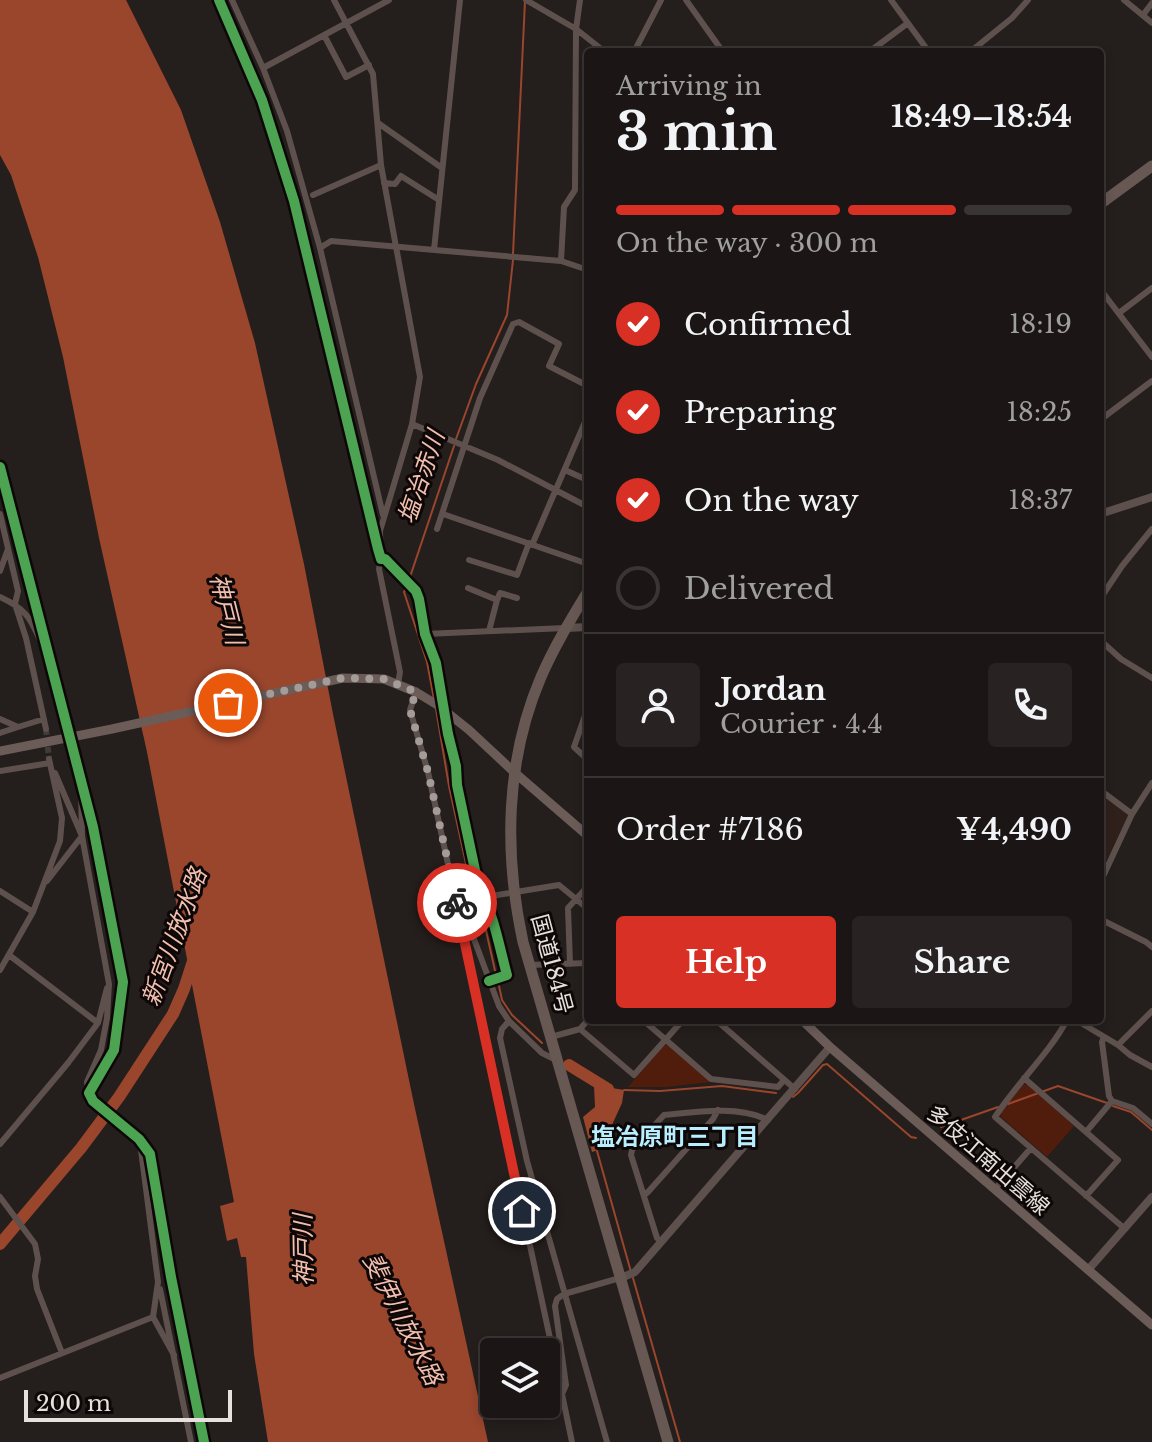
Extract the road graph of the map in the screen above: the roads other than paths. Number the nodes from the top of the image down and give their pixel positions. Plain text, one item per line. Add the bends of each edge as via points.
1 (219, 0) edge
2 (232, 0) edge
3 (334, 0) edge
4 (389, 0) edge
5 (460, 0) edge
6 (526, 0) edge
7 (580, 0) edge
8 (661, 0) edge
9 (686, 0) edge
10 (891, 0) edge
11 (1028, 0) edge
12 (1124, 0) edge
13 (1152, 3) edge
14 (1143, 15) junction
15 (347, 23) junction
16 (908, 23) junction
17 (1152, 23) edge
18 (576, 29) junction
19 (324, 35) junction
20 (600, 48) edge
21 (636, 48) edge
22 (720, 48) edge
23 (874, 48) edge
24 (926, 48) edge
25 (975, 48) edge
26 (369, 65) junction
27 (263, 68) junction
28 (378, 123) junction
29 (381, 165) junction
30 (1152, 166) edge
31 (442, 168) junction
32 (384, 183) junction
33 (313, 195) dead end
34 (439, 200) junction
35 (1104, 201) edge
36 (320, 248) junction
37 (396, 248) junction
38 (434, 250) junction
39 (561, 261) junction
40 (584, 269) edge
41 (1152, 288) edge
42 (1104, 294) edge
43 (1119, 313) junction
44 (1152, 357) edge
45 (1152, 381) edge
46 (584, 384) edge
47 (1104, 415) edge
48 (412, 424) junction
49 (584, 425) edge
50 (464, 446) junction
51 (0, 467) edge
52 (565, 470) junction
53 (584, 479) edge
54 (556, 490) junction
55 (1152, 497) edge
56 (584, 505) edge
57 (1104, 513) edge
58 (0, 514) edge
59 (443, 514) junction
60 (383, 518) junction
61 (437, 529) dead end
62 (1152, 529) edge
63 (531, 544) junction
64 (8, 549) junction
65 (381, 559) junction
66 (469, 560) dead end
67 (584, 563) edge
68 (0, 571) edge
69 (468, 588) dead end
70 (1104, 593) edge
71 (0, 597) edge
72 (517, 598) dead end
73 (584, 598) edge
74 (497, 600) junction
75 (15, 604) junction
76 (584, 627) edge
77 (566, 628) junction
78 (489, 631) junction
79 (425, 634) junction
80 (1104, 644) edge
81 (51, 662) junction
82 (438, 673) tunnel mouth
83 (1152, 678) edge
84 (398, 684) junction
85 (416, 692) junction
86 (584, 718) edge
87 (0, 719) edge
88 (44, 719) junction
89 (18, 727) junction
90 (46, 729) tunnel mouth
91 (0, 733) edge
92 (448, 734) tunnel mouth
93 (70, 737) junction
94 (0, 751) edge
95 (584, 756) edge
96 (50, 763) junction
97 (0, 771) edge
98 (514, 772) junction
99 (81, 778) junction
100 (1152, 783) edge
101 (1104, 793) edge
102 (1132, 814) junction
103 (584, 833) edge
104 (82, 836) junction
105 (1104, 874) edge
106 (41, 889) junction
107 (0, 891) edge
108 (584, 891) edge
109 (513, 892) junction
110 (485, 897) junction
111 (577, 899) junction
112 (584, 905) edge
113 (33, 912) junction
114 (463, 912) junction
115 (1104, 921) edge
116 (1152, 947) edge
117 (9, 955) junction
118 (584, 963) edge
119 (570, 964) junction
120 (529, 965) junction
121 (0, 970) edge
122 (492, 980) junction
123 (109, 984) junction
124 (1152, 1011) edge
125 (509, 1021) junction
126 (98, 1023) junction
127 (584, 1024) edge
128 (648, 1024) edge
129 (679, 1024) edge
130 (721, 1024) edge
131 (806, 1024) edge
132 (1065, 1024) edge
133 (1083, 1024) edge
134 (580, 1029) junction
135 (551, 1037) junction
136 (1104, 1037) junction
137 (665, 1039) junction
138 (1118, 1045) junction
139 (830, 1047) junction
140 (558, 1061) junction
141 (1152, 1067) edge
142 (1024, 1078) junction
143 (784, 1080) junction
144 (795, 1089) junction
145 (89, 1093) junction
146 (1112, 1101) junction
147 (718, 1110) junction
148 (768, 1120) junction
149 (1152, 1124) edge
150 (1086, 1132) junction
151 (139, 1139) junction
152 (0, 1144) edge
153 (1031, 1148) junction
154 (995, 1189) junction
155 (644, 1195) junction
156 (1086, 1196) junction
157 (0, 1197) edge
158 (1152, 1197) edge
159 (1125, 1229) junction
160 (661, 1242) junction
161 (1088, 1270) junction
162 (621, 1278) junction
163 (158, 1282) junction
164 (564, 1294) junction
165 (153, 1317) junction
166 (1152, 1325) edge
167 (62, 1353) junction
168 (174, 1355) junction
169 (0, 1378) edge
170 (562, 1394) junction
171 (191, 1442) edge
172 (204, 1442) edge
173 (572, 1442) edge
174 (607, 1442) edge
175 (668, 1442) edge

1 - 65 street via 262,100 294,201
2 - 27 street
3 - 15 street
4 - 15 street
5 - 31 street
6 - 18 street
7 - 18 street
8 - 21 street
9 - 22 street
10 - 16 street
11 - 25 street
12 - 14 street
13 - 14 street
14 - 17 street
15 - 19 street
15 - 26 street
16 - 23 street
16 - 24 street
18 - 20 street
18 - 39 street via 575,190 564,207
19 - 26 street via 346,77
19 - 27 street
26 - 28 street
27 - 36 street
28 - 29 street
28 - 31 street
29 - 32 street
29 - 33 street
30 - 35 highway
31 - 34 street
32 - 34 street via 395,184 401,176
32 - 37 street
34 - 38 street
36 - 37 street via 331,241
36 - 60 street
37 - 38 street
37 - 48 street via 420,377
38 - 39 street
39 - 40 street
41 - 43 street
42 - 43 street
43 - 44 street
45 - 47 street
46 - 50 street via 549,366 559,344 516,322
48 - 50 street
48 - 60 street
49 - 52 street
50 - 54 street
50 - 59 street
51 - 81 street
52 - 53 street
52 - 54 street
54 - 56 street
54 - 63 street
55 - 57 street
58 - 64 street
59 - 61 street
59 - 63 street
60 - 65 street
62 - 70 street
63 - 66 street via 517,575
63 - 67 street
64 - 68 street
64 - 75 street via 18,591
65 - 79 street via 416,591
65 - 84 street
69 - 74 street
71 - 75 street
72 - 74 street via 500,593
73 - 77 highway, 国道184号
74 - 78 street
75 - 81 street via 28,615
75 - 88 street
76 - 77 street
77 - 78 street
77 - 98 highway, 国道184号 via 530,707
78 - 79 street
79 - 82 street
80 - 83 street
81 - 93 street
84 - 85 main road
84 - 93 main road via 343,678
85 - 98 main road via 469,730
85 - 114 street via 410,710
86 - 95 street via 574,747
87 - 89 street
88 - 89 street
88 - 90 street
89 - 91 street
92 - 110 street via 479,889
93 - 94 main road
93 - 99 street
96 - 97 street
96 - 104 street via 49,759
96 - 106 street via 62,818 60,841
98 - 103 main road
98 - 109 highway, 国道184号
99 - 104 street
99 - 145 street via 123,982 114,1050
100 - 102 street
101 - 102 street
102 - 105 street
104 - 106 street
104 - 123 street
106 - 113 street
107 - 113 street
108 - 111 street
109 - 110 street
109 - 111 street via 559,885
109 - 120 highway, 国道184号
110 - 122 street via 507,975
111 - 112 street
111 - 119 street via 568,908
113 - 117 street
114 - 122 street
114 - 170 street via 461,925
115 - 116 street
117 - 121 street
117 - 126 street
118 - 119 street
119 - 120 street
120 - 135 highway, 国道184号
122 - 125 street
123 - 126 street
123 - 145 street via 107,1018 87,1082
124 - 138 street
125 - 140 street
125 - 164 street via 500,1038
126 - 152 street
127 - 134 street
128 - 137 street
129 - 137 street
130 - 143 street
131 - 139 main road, 多伎江南出雲線
132 - 142 street
133 - 136 street
134 - 135 street
134 - 137 street via 634,1075
135 - 140 highway, 国道184号
136 - 138 street
136 - 146 street
137 - 143 street via 711,1079 778,1087
138 - 141 street
139 - 144 street
139 - 154 main road, 多伎江南出雲線
140 - 162 highway, 国道184号
142 - 150 street
142 - 153 street via 995,1117
143 - 144 street
144 - 148 street
145 - 151 street
146 - 149 street via 1133,1108
146 - 150 street
147 - 148 street
147 - 155 street
147 - 155 street via 664,1115 632,1150
148 - 160 street
150 - 156 street via 1118,1160
151 - 163 street
151 - 172 street via 150,1154
153 - 154 street
153 - 156 street
154 - 161 main road, 多伎江南出雲線
155 - 160 street
156 - 159 street
157 - 167 street via 35,1244 37,1289
158 - 159 street
159 - 161 street
160 - 162 street via 635,1272
161 - 166 main road, 多伎江南出雲線
162 - 164 street
162 - 175 highway, 国道184号
163 - 165 street
163 - 168 street
164 - 170 street via 555,1306 566,1385
164 - 174 street
165 - 167 street
165 - 168 street
167 - 169 street
168 - 171 street
170 - 173 street

